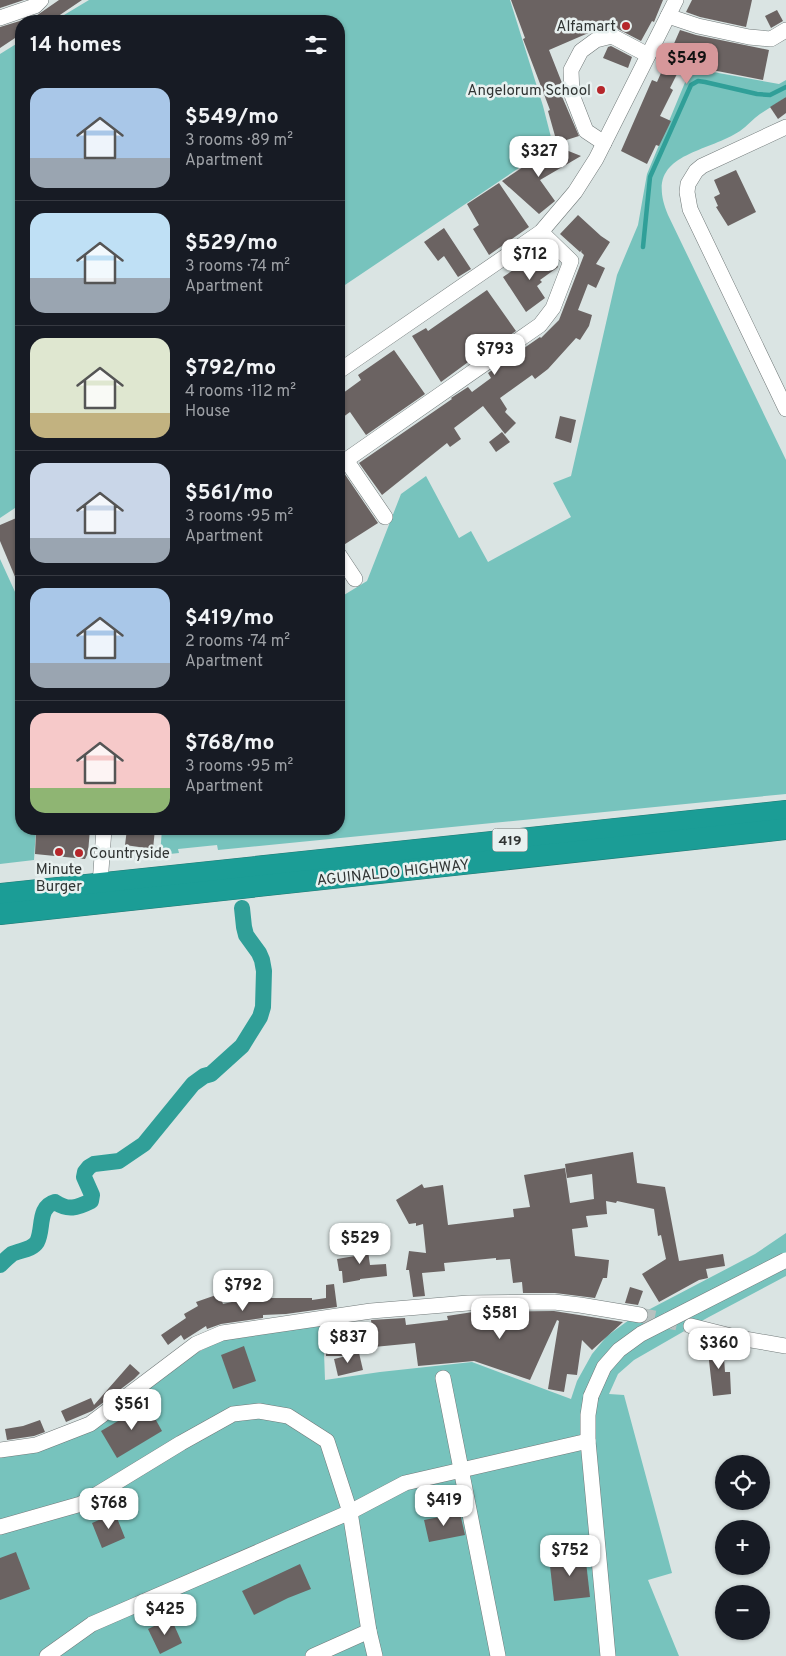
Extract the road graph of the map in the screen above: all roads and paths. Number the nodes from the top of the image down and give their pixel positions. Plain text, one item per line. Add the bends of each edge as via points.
1 (41, 0) edge
2 (676, 0) edge
3 (668, 16) junction
4 (0, 18) edge
5 (786, 30) edge
6 (648, 55) junction
7 (786, 127) edge
8 (604, 143) junction
9 (541, 232) junction
10 (345, 368) edge
11 (786, 409) edge
12 (345, 460) edge
13 (345, 466) edge
14 (385, 517) dead end
15 (345, 564) edge
16 (355, 580) dead end
17 (786, 811) edge
18 (786, 829) edge
19 (104, 835) edge
20 (100, 884) junction
21 (0, 894) edge
22 (0, 914) edge
23 (786, 1260) edge
24 (640, 1315) tunnel mouth
25 (691, 1326) tunnel mouth
26 (786, 1346) edge
27 (443, 1378) dead end
28 (588, 1442) junction
29 (0, 1450) edge
30 (461, 1471) junction
31 (350, 1512) junction
32 (0, 1527) edge
33 (369, 1631) junction
34 (47, 1656) edge
35 (314, 1656) edge
36 (375, 1656) edge
37 (498, 1656) edge
38 (608, 1656) edge

1 - 4 street via 35,6
2 - 3 street
3 - 5 street via 749,37 772,39
3 - 6 street
6 - 8 street
6 - 8 street via 612,36 596,40 581,51 572,70 572,95 586,132
7 - 11 street via 702,166 692,177 687,192 690,209
8 - 9 street via 575,192
9 - 10 street
9 - 12 street via 571,261 552,308 540,325
13 - 14 street
15 - 16 street
17 - 20 highway, AGUINALDO HIGHWAY / 419
18 - 22 highway, AGUINALDO HIGHWAY / 419
19 - 20 street
20 - 21 highway, AGUINALDO HIGHWAY / 419
23 - 28 street, bridge via 641,1334 619,1350 604,1367 591,1396
24 - 29 street via 554,1302 468,1303 370,1311 222,1333 196,1344 90,1424 36,1445
25 - 26 street
27 - 30 street
28 - 30 street
28 - 38 street
30 - 31 street via 404,1484
30 - 37 street
31 - 32 street via 327,1441 288,1416 259,1412 233,1414 81,1504
31 - 33 street
31 - 34 street via 92,1624
33 - 35 street
33 - 36 street

